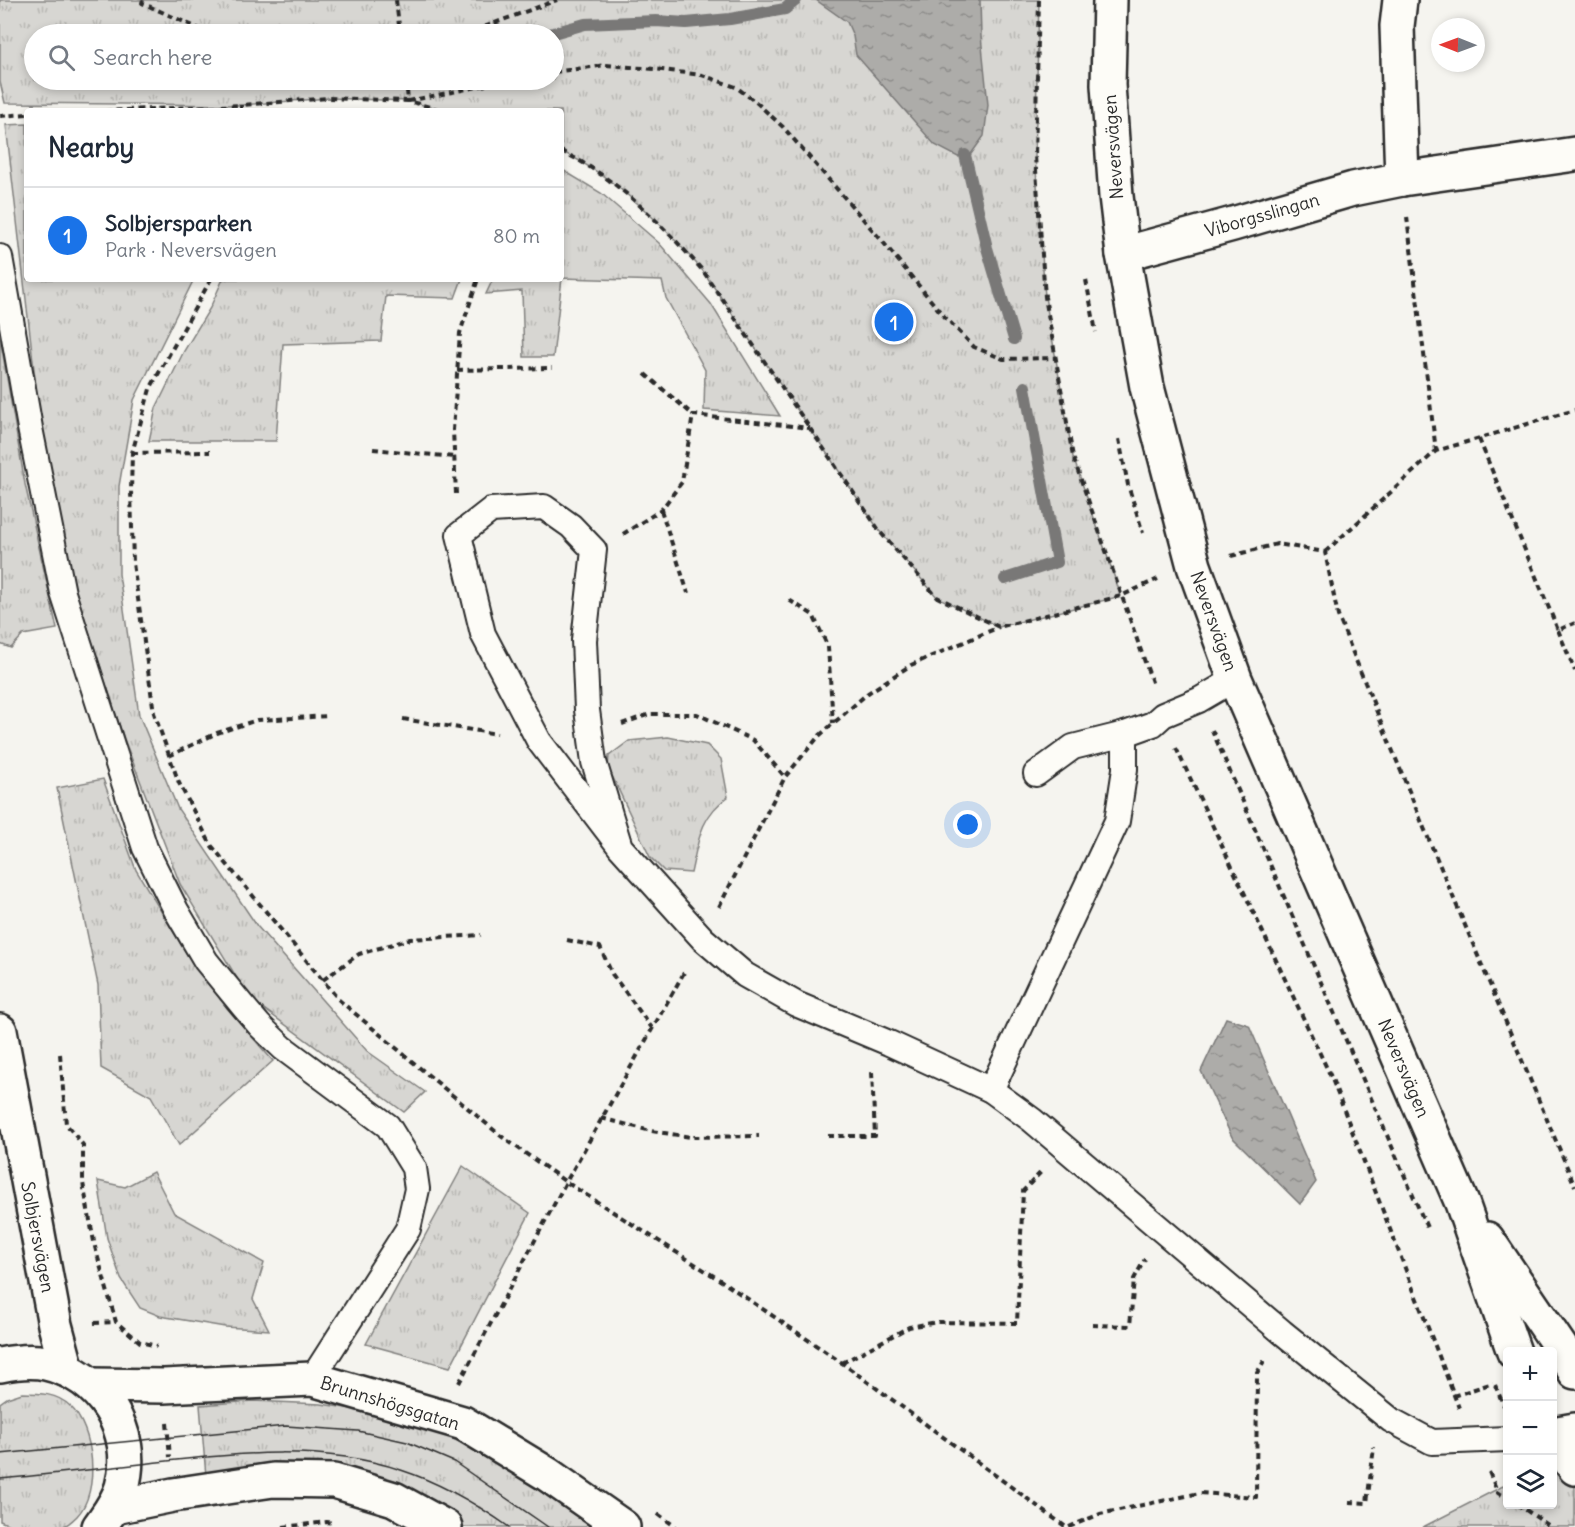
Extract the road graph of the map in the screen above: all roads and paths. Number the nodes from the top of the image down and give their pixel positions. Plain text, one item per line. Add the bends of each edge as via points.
1 (143, 0) edge
2 (396, 0) edge
3 (557, 0) edge
4 (1039, 0) edge
5 (1110, 0) edge
6 (1400, 0) edge
7 (189, 24) edge
8 (399, 24) edge
9 (492, 24) edge
10 (564, 71) edge
11 (406, 90) edge
12 (462, 90) edge
13 (408, 101) junction
14 (241, 105) joint
15 (173, 108) edge
16 (434, 108) edge
17 (24, 114) edge
18 (0, 116) edge
19 (564, 152) edge
20 (1575, 154) edge
21 (1402, 179) junction
22 (1123, 254) junction
23 (0, 257) edge
24 (209, 282) edge
25 (477, 282) edge
26 (1056, 358) junction
27 (552, 368) dead end
28 (457, 370) junction
29 (645, 374) dead end
30 (1575, 410) edge
31 (693, 415) junction
32 (810, 428) junction
33 (1479, 439) junction
34 (373, 449) dead end
35 (1436, 451) junction
36 (210, 452) dead end
37 (132, 453) junction
38 (454, 457) junction
39 (662, 510) junction
40 (459, 535) junction
41 (594, 550) junction
42 (1325, 552) junction
43 (1194, 566) junction
44 (688, 593) dead end
45 (1121, 596) junction
46 (789, 600) dead end
47 (1575, 623) edge
48 (1558, 630) junction
49 (1575, 671) edge
50 (1235, 679) junction
51 (1163, 715) junction
52 (329, 716) dead end
53 (403, 719) dead end
54 (833, 724) dead end
55 (1125, 734) junction
56 (590, 736) junction
57 (539, 741) junction
58 (170, 756) junction
59 (1035, 774) dead end
60 (785, 777) dead end
61 (620, 847) junction
62 (481, 935) dead end
63 (567, 940) dead end
64 (323, 980) junction
65 (652, 1028) dead end
66 (0, 1031) edge
67 (889, 1043) junction
68 (60, 1054) dead end
69 (991, 1090) junction
70 (601, 1118) dead end
71 (759, 1136) dead end
72 (828, 1136) dead end
73 (1064, 1147) junction
74 (1575, 1186) edge
75 (1462, 1203) junction
76 (1162, 1230) junction
77 (1092, 1325) dead end
78 (1282, 1332) junction
79 (1503, 1352) edge
80 (842, 1364) junction
81 (0, 1365) edge
82 (1503, 1368) edge
83 (1575, 1372) edge
84 (79, 1377) junction
85 (312, 1379) junction
86 (164, 1386) junction
87 (1453, 1396) junction
88 (1378, 1410) junction
89 (1575, 1430) edge
90 (1557, 1434) edge
91 (1503, 1439) edge
92 (1474, 1441) junction
93 (1557, 1442) edge
94 (1575, 1468) edge
95 (173, 1495) junction
96 (1503, 1496) edge
97 (1349, 1502) dead end
98 (1524, 1509) edge
99 (106, 1517) edge
100 (337, 1524) dead end
101 (283, 1527) edge
102 (445, 1527) edge
103 (623, 1527) edge
104 (1068, 1527) edge
105 (1551, 1527) edge

1 - 7 path via 142,3
2 - 8 path
3 - 9 path
4 - 26 path via 1035,156 1045,297
5 - 22 street, Neversvägen via 1108,85
6 - 21 street via 1397,26
10 - 26 path via 606,65 654,69 702,75 736,87 783,127 974,347 1004,359
11 - 13 path
12 - 13 path
13 - 14 path via 329,98
13 - 16 path
14 - 15 path
17 - 18 path
19 - 32 path via 587,163 668,231 703,271
20 - 21 street, Viborgsslingan
21 - 22 street, Viborgsslingan via 1353,189
21 - 35 path
22 - 43 street, Neversvägen via 1147,387
23 - 85 lane via 63,593 145,848 206,961 242,1005 283,1048 388,1126 414,1168 417,1189 408,1228
24 - 37 path via 150,389
25 - 28 path via 460,333
26 - 45 path via 1073,457
27 - 28 path
28 - 38 path
29 - 31 path
30 - 33 path
31 - 32 path
31 - 39 path via 682,482
32 - 45 path via 881,533 937,597 999,627
33 - 35 path
33 - 48 path
34 - 38 path
35 - 42 path
36 - 37 path
37 - 58 path via 133,563 154,713
38 - 40 path
39 - 41 path
39 - 44 path
40 - 41 lane via 491,510 544,507 571,526
40 - 57 lane via 483,634
41 - 56 lane via 584,640
42 - 43 path via 1277,544
42 - 74 path via 1338,616
43 - 45 path
43 - 50 street, Neversvägen
45 - 51 path
46 - 54 path via 813,615 828,647
47 - 48 path
48 - 49 path
50 - 51 lane
50 - 75 street, Neversvägen
51 - 55 lane via 1153,724
51 - 87 path via 1332,1079
52 - 58 path via 258,720 217,733
53 - 57 path
55 - 59 lane via 1072,747
55 - 69 lane via 1125,769 1117,821
56 - 60 path via 650,714 696,714 753,740
56 - 61 lane
57 - 61 lane
58 - 64 path via 179,783 211,845
61 - 67 lane via 703,939 745,975 796,1004
62 - 64 path via 410,939 359,954
63 - 65 path via 600,947 612,974
64 - 80 path via 339,1000 501,1136
66 - 84 street, Solbjersvägen via 55,1325
67 - 69 lane
67 - 72 path via 872,1069 875,1136
68 - 86 path via 66,1124 83,1145 83,1183 95,1247 116,1322 140,1342 160,1347
69 - 73 lane
70 - 71 path via 691,1137
73 - 76 lane
73 - 80 path via 1023,1191 1017,1323 937,1322 909,1327
75 - 79 street, Neversvägen
75 - 83 street, Neversvägen
76 - 77 path via 1134,1279 1130,1326
76 - 78 lane
78 - 88 lane
78 - 104 path via 1257,1373 1256,1497 1200,1493 1100,1514
80 - 104 path
81 - 84 street via 45,1363
82 - 87 path
84 - 86 street, Brunnshögsgatan
84 - 99 street, Solbjersvägen via 107,1401 124,1442 126,1466 122,1487
85 - 86 street, Brunnshögsgatan
85 - 103 street, Brunnshögsgatan via 463,1423 547,1474
86 - 95 path
87 - 92 path
88 - 92 lane via 1432,1442
88 - 97 path via 1367,1503
89 - 90 street
91 - 92 lane
92 - 96 path via 1498,1493
93 - 94 street
95 - 99 street
95 - 102 street via 273,1480 334,1481 394,1499
98 - 105 path
100 - 101 path

